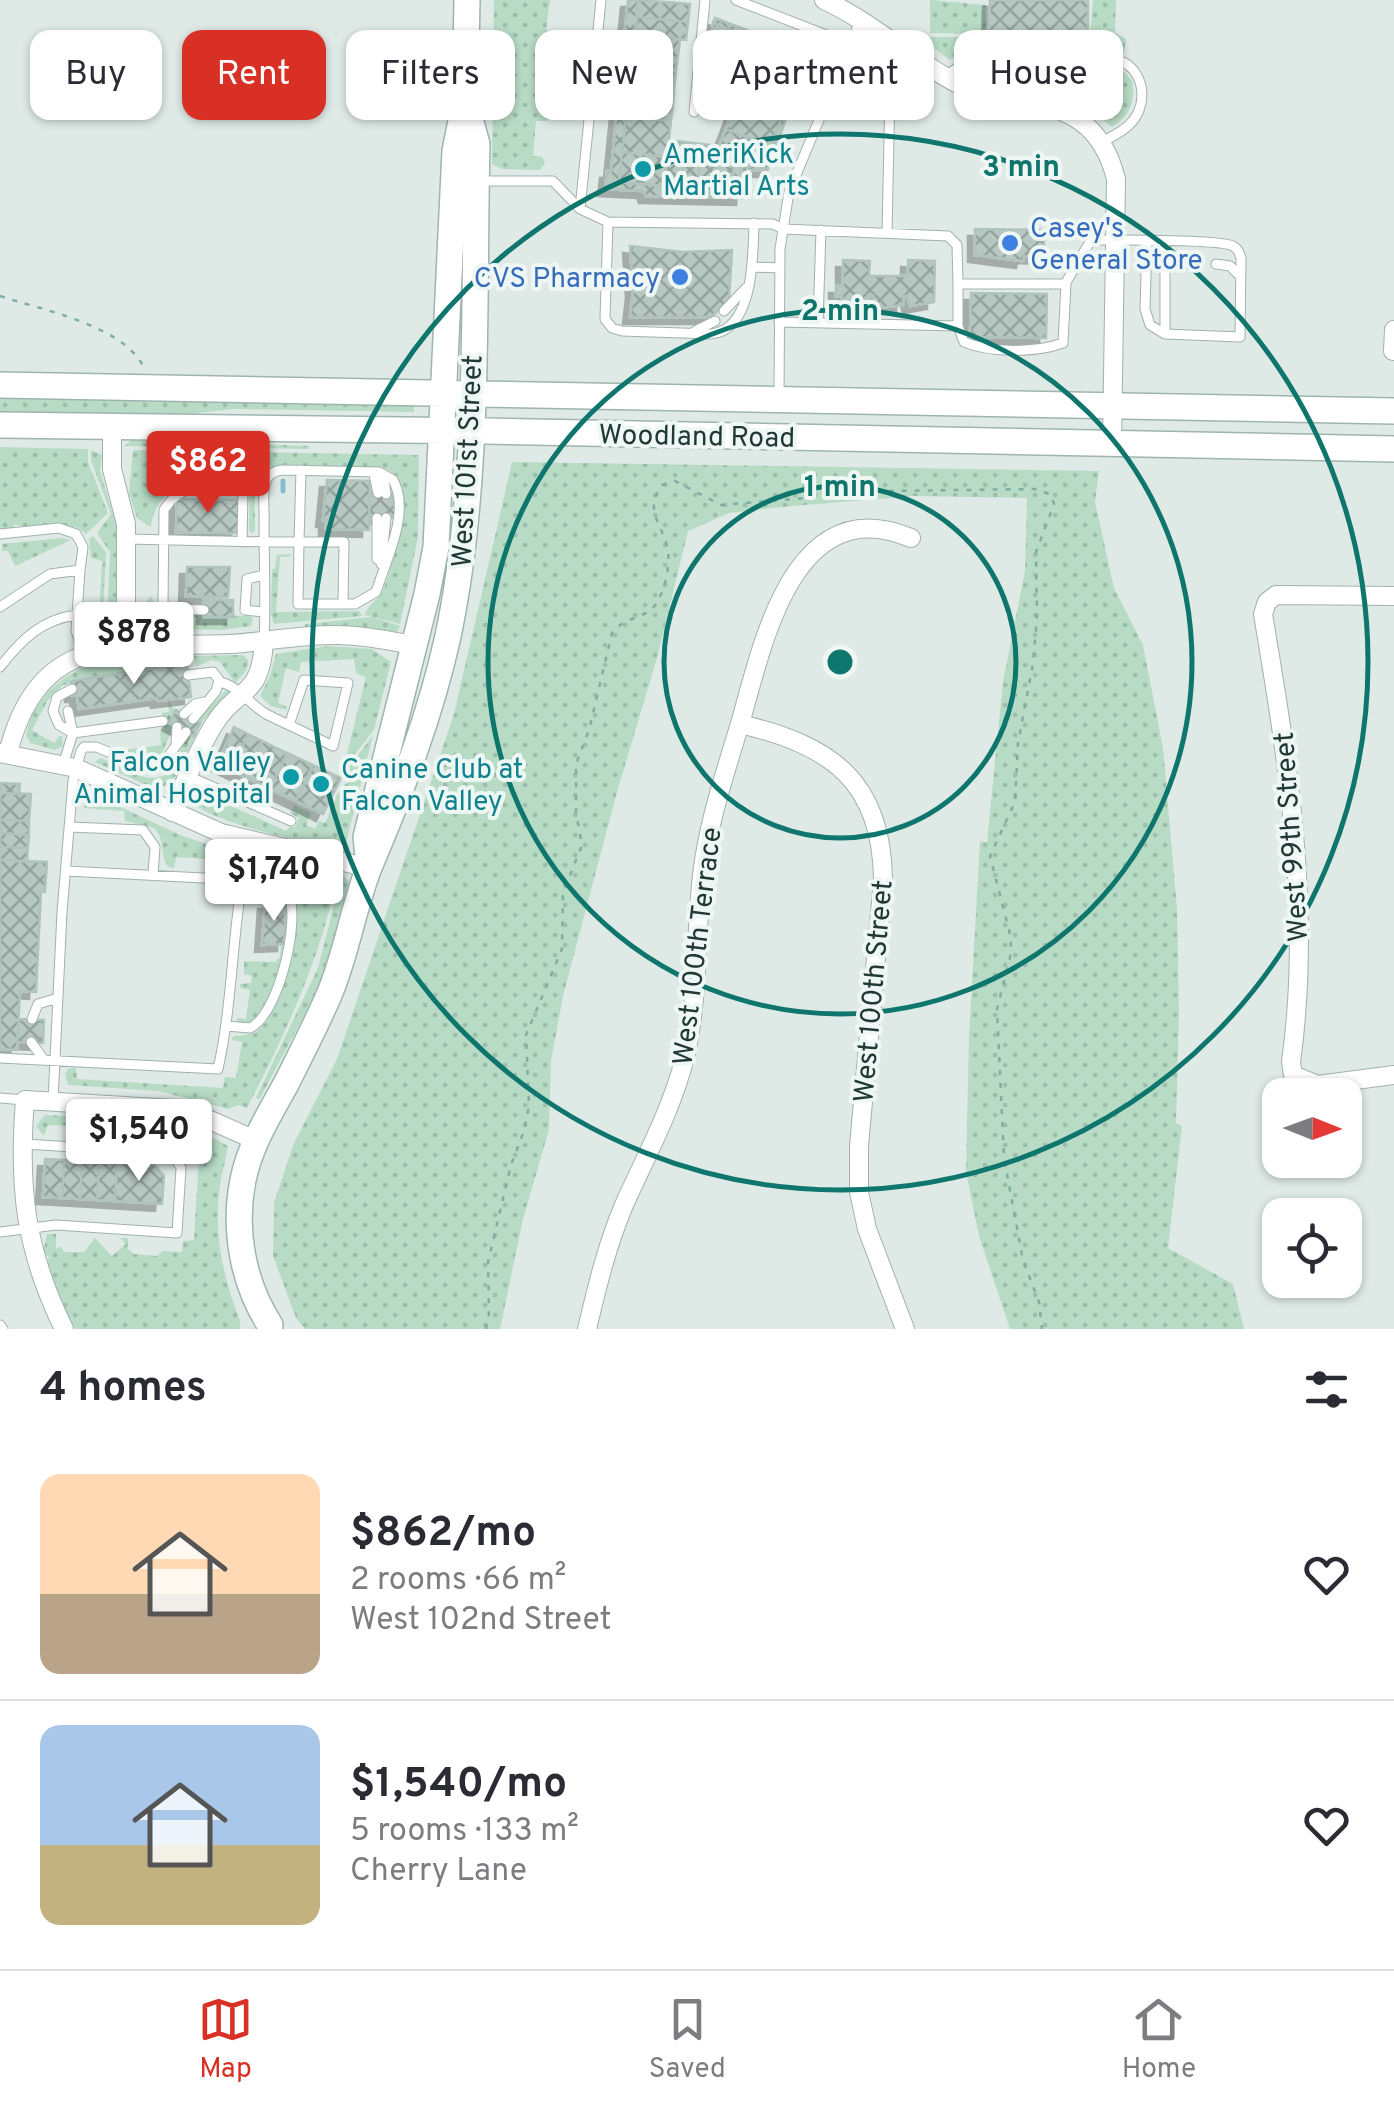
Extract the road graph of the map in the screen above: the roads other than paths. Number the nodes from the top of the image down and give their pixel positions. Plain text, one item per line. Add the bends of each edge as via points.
1 (466, 0) edge
2 (601, 0) edge
3 (705, 0) edge
4 (736, 0) edge
5 (824, 0) edge
6 (861, 19) junction
7 (466, 30) edge
8 (702, 30) edge
9 (813, 30) edge
10 (856, 30) edge
11 (945, 76) junction
12 (461, 120) edge
13 (470, 120) edge
14 (819, 120) edge
15 (889, 120) edge
16 (1102, 142) junction
17 (476, 180) junction
18 (580, 209) junction
19 (608, 222) junction
20 (754, 224) junction
21 (783, 229) junction
22 (821, 230) junction
23 (887, 233) junction
24 (1115, 240) junction
25 (1147, 241) junction
26 (1165, 242) junction
27 (1166, 263) junction
28 (1192, 264) dead end
29 (1216, 264) dead end
30 (752, 267) junction
31 (780, 268) junction
32 (1242, 278) junction
33 (958, 284) junction
34 (1066, 284) junction
35 (748, 286) junction
36 (724, 312) dead end
37 (715, 321) dead end
38 (778, 322) junction
39 (818, 323) junction
40 (958, 326) junction
41 (1394, 330) edge
42 (688, 333) junction
43 (1165, 334) junction
44 (1394, 351) edge
45 (0, 385) edge
46 (443, 391) junction
47 (471, 393) junction
48 (779, 399) junction
49 (1113, 405) junction
50 (1394, 410) edge
51 (0, 424) edge
52 (112, 426) junction
53 (441, 430) junction
54 (470, 430) junction
55 (1112, 444) junction
56 (1394, 449) edge
57 (300, 470) junction
58 (373, 472) junction
59 (382, 494) dead end
60 (382, 518) dead end
61 (0, 534) edge
62 (911, 538) dead end
63 (126, 540) junction
64 (164, 540) junction
65 (242, 542) junction
66 (264, 542) junction
67 (298, 542) junction
68 (80, 570) junction
69 (264, 575) junction
70 (376, 592) junction
71 (1394, 596) edge
72 (343, 604) junction
73 (0, 606) edge
74 (204, 610) dead end
75 (233, 610) dead end
76 (245, 610) junction
77 (264, 612) junction
78 (76, 615) junction
79 (264, 641) junction
80 (126, 644) junction
81 (414, 646) junction
82 (86, 654) junction
83 (0, 668) edge
84 (188, 675) dead end
85 (219, 682) junction
86 (72, 689) dead end
87 (243, 696) junction
88 (68, 712) dead end
89 (188, 716) dead end
90 (164, 722) dead end
91 (740, 724) junction
92 (290, 725) junction
93 (181, 730) dead end
94 (73, 733) junction
95 (4, 753) edge
96 (69, 767) junction
97 (188, 776) junction
98 (172, 812) junction
99 (291, 821) dead end
100 (70, 826) junction
101 (251, 841) junction
102 (369, 868) junction
103 (66, 871) junction
104 (154, 874) junction
105 (240, 882) junction
106 (58, 998) junction
107 (32, 1019) dead end
108 (227, 1026) junction
109 (32, 1042) dead end
110 (0, 1058) edge
111 (49, 1061) junction
112 (1394, 1076) edge
113 (0, 1098) edge
114 (25, 1100) junction
115 (53, 1101) junction
116 (122, 1104) junction
117 (255, 1140) junction
118 (21, 1144) junction
119 (119, 1149) junction
120 (26, 1227) junction
121 (0, 1232) edge
122 (269, 1328) edge
123 (64, 1329) edge
124 (587, 1329) edge
125 (906, 1329) edge

1 - 7 main road, West 101st Street
2 - 18 lane
3 - 8 lane
4 - 9 lane
5 - 6 street
6 - 10 lane
6 - 11 street
11 - 16 street via 996,98 1059,109
11 - 16 lane via 974,58 1123,62 1136,70 1141,104 1128,126
12 - 46 main road, West 101st Street via 454,150
13 - 17 main road, West 101st Street
14 - 21 lane
15 - 23 lane
16 - 24 street via 1116,179
17 - 18 lane via 554,181
17 - 47 main road, West 101st Street
18 - 19 lane
19 - 20 lane
19 - 42 lane via 604,318 622,332
20 - 21 lane
20 - 30 lane
21 - 22 lane
21 - 31 lane
22 - 23 lane
22 - 39 lane
23 - 33 lane via 954,240
24 - 25 lane
24 - 34 lane via 1091,240
24 - 49 street
25 - 26 lane
25 - 43 lane via 1146,319
26 - 27 lane
26 - 32 lane via 1233,246
27 - 28 lane
27 - 43 lane
29 - 32 lane
30 - 31 lane
30 - 35 lane
31 - 38 lane
32 - 43 lane via 1240,337
33 - 34 lane
33 - 40 lane
34 - 40 lane via 1062,343 978,348 964,342
35 - 36 lane
35 - 42 lane via 732,327
37 - 42 lane
38 - 39 lane
38 - 48 lane
39 - 40 lane
41 - 44 street
45 - 46 main road, Woodland Road
46 - 47 main road, Woodland Road
46 - 53 main road, West 101st Street
47 - 48 main road, Woodland Road
47 - 54 main road, West 101st Street
48 - 49 main road, Woodland Road
49 - 50 main road, Woodland Road
49 - 55 street
51 - 52 main road, Woodland Road
52 - 53 main road, Woodland Road
52 - 63 street via 112,469
53 - 54 main road, Woodland Road
53 - 81 main road, West 101st Street via 436,547
54 - 55 main road, Woodland Road
54 - 102 main road, West 101st Street via 466,536 447,642
55 - 56 main road, Woodland Road
57 - 58 lane
57 - 66 lane via 274,471 265,483
57 - 67 lane
58 - 59 lane via 385,486
58 - 70 lane via 392,480 398,492 396,532
60 - 70 lane
61 - 68 lane via 59,528 76,534
62 - 91 street, West 100th Terrace via 885,530 853,532 804,563 774,610
63 - 64 lane
63 - 80 street
64 - 65 lane
64 - 65 lane via 164,510 188,489 243,490
64 - 74 lane via 167,609
65 - 66 lane
66 - 67 lane
66 - 69 lane
67 - 72 lane via 298,604
67 - 72 lane via 344,542
68 - 73 lane via 50,574
68 - 78 lane
69 - 76 lane via 246,579
69 - 77 lane
70 - 72 lane
71 - 112 street, West 99th Street via 1285,594 1272,597 1263,614 1291,788 1300,896 1293,1074 1318,1084
75 - 76 lane
76 - 77 lane
77 - 79 lane
78 - 82 lane
78 - 83 lane via 43,624
79 - 80 street
79 - 81 street via 336,634
79 - 87 street via 260,674
80 - 82 street
81 - 102 main road, West 101st Street via 366,836
82 - 95 street via 39,686
84 - 85 lane via 213,672
85 - 87 lane
85 - 89 lane
86 - 94 lane via 56,697 52,711
87 - 92 lane
87 - 97 street via 215,723
88 - 94 lane
90 - 94 lane
91 - 124 street, West 100th Terrace via 707,845 683,1065 611,1241
91 - 125 street, West 100th Street via 796,739 834,760 861,790 880,836 859,1192
92 - 92 lane via 333,746 348,683 304,680
93 - 96 lane via 183,738 161,766 141,767 88,746
94 - 96 lane
95 - 96 street
96 - 98 street
96 - 100 lane
97 - 98 street
97 - 99 lane
98 - 101 street
100 - 103 lane
100 - 104 lane via 143,830 155,847
101 - 102 street
101 - 105 lane
102 - 117 main road, West 101st Street via 335,981
103 - 104 lane
103 - 106 lane
104 - 105 lane
105 - 108 lane
105 - 108 lane via 289,896 289,955 260,1023 242,1030
106 - 107 lane via 38,1004
106 - 111 lane
108 - 111 lane via 218,1069
109 - 111 lane
110 - 111 lane
111 - 115 lane
113 - 114 lane
114 - 115 street
114 - 118 street
115 - 116 street
116 - 117 street via 204,1116
116 - 119 lane
117 - 122 main road, West 101st Street via 240,1199 240,1243 250,1288
118 - 119 lane
118 - 120 street
119 - 120 lane via 172,1153 180,1168 177,1233
120 - 121 lane
120 - 123 street

